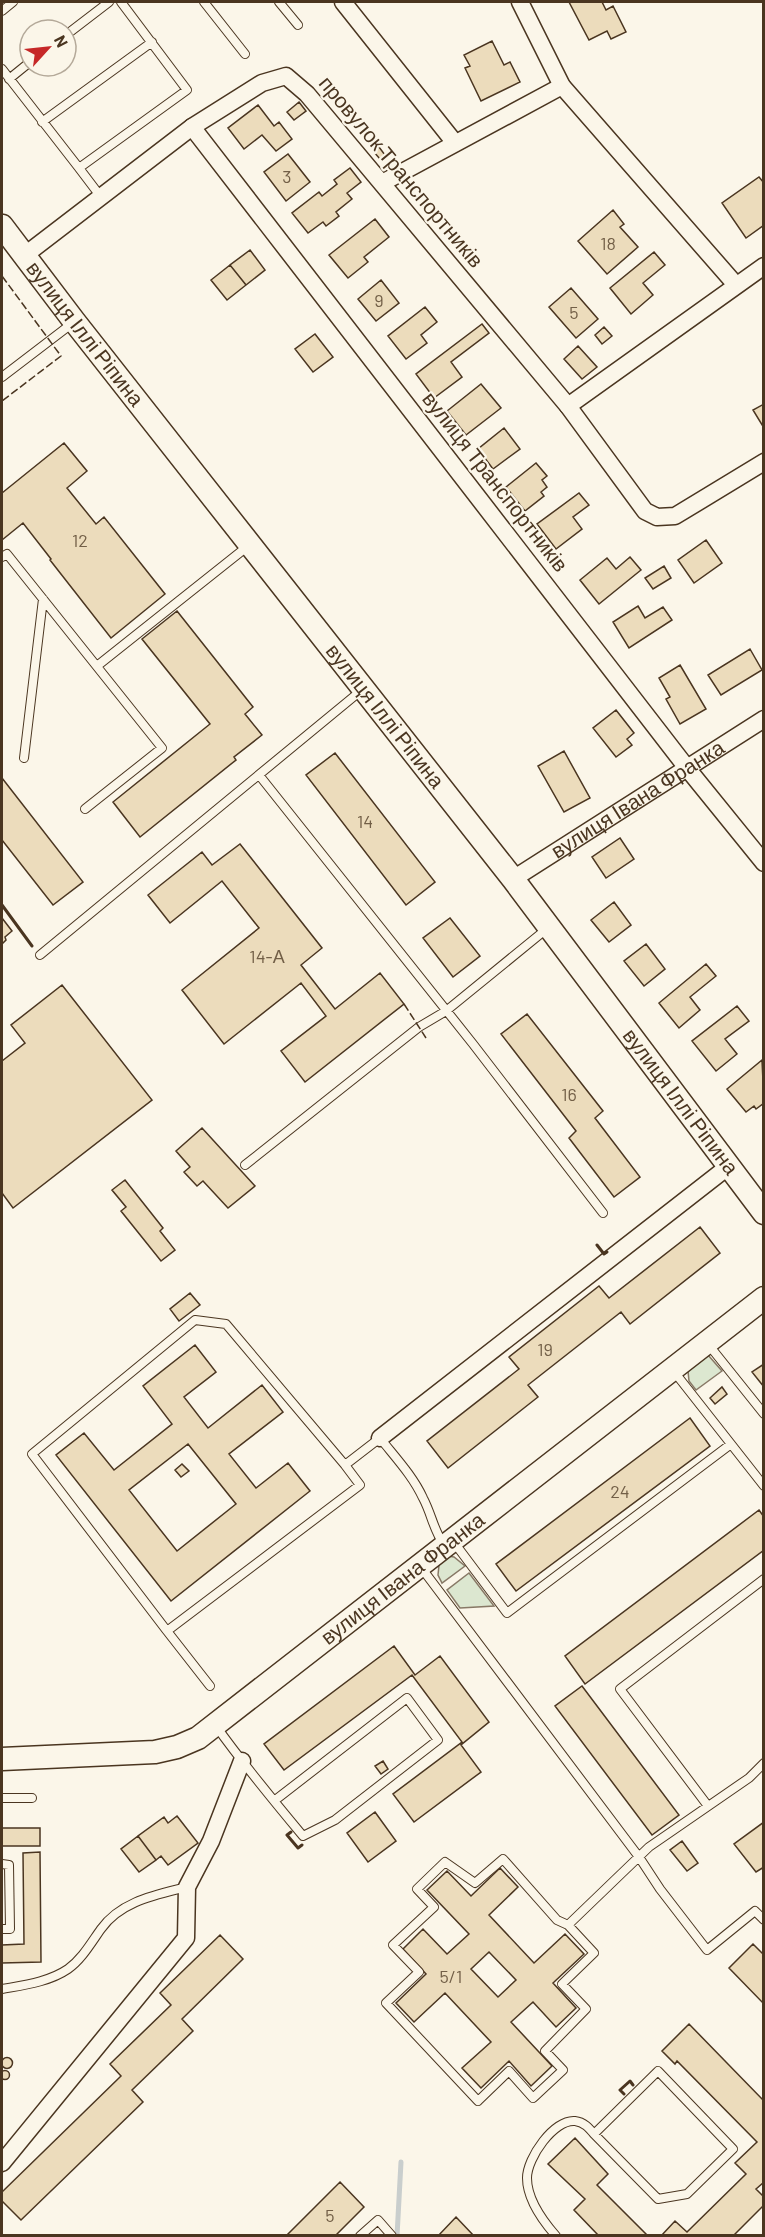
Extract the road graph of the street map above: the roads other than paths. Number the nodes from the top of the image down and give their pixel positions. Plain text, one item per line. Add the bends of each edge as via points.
1 (13, 2) edge
2 (109, 2) edge
3 (121, 2) edge
4 (204, 2) edge
5 (279, 2) edge
6 (343, 2) edge
7 (520, 2) edge
8 (2, 11) edge
9 (78, 25) edge
10 (298, 26) dead end
11 (152, 42) junction
12 (245, 54) dead end
13 (2, 69) edge
14 (18, 72) edge
15 (9, 79) junction
16 (562, 86) junction
17 (42, 122) junction
18 (192, 127) junction
19 (455, 143) junction
20 (79, 168) junction
21 (382, 183) junction
22 (101, 197) junction
23 (2, 226) edge
24 (25, 255) junction
25 (764, 266) edge
26 (736, 285) junction
27 (74, 321) junction
28 (2, 376) edge
29 (568, 406) junction
30 (764, 462) edge
31 (251, 544) junction
32 (2, 557) edge
33 (43, 599) junction
34 (97, 666) junction
35 (364, 688) junction
36 (764, 719) edge
37 (24, 758) dead end
38 (687, 768) junction
39 (259, 775) junction
40 (85, 809) dead end
41 (764, 862) edge
42 (513, 879) junction
43 (549, 927) junction
44 (40, 955) dead end
45 (446, 1011) junction
46 (245, 1165) dead end
47 (729, 1166) junction
48 (603, 1213) dead end
49 (764, 1213) edge
50 (764, 1298) edge
51 (706, 1342) junction
52 (672, 1369) junction
53 (764, 1414) edge
54 (380, 1438) junction
55 (731, 1444) junction
56 (345, 1465) junction
57 (764, 1486) edge
58 (449, 1543) junction
59 (420, 1566) junction
60 (764, 1578) edge
61 (167, 1632) junction
62 (210, 1686) dead end
63 (216, 1725) junction
64 (2, 1759) edge
65 (242, 1761) junction
66 (764, 1763) edge
67 (2, 1798) edge
68 (32, 1798) dead end
69 (274, 1801) junction
70 (708, 1806) junction
71 (639, 1857) junction
72 (2, 1864) edge
73 (187, 1887) junction
74 (764, 1920) edge
75 (568, 1925) junction
76 (2, 1929) edge
77 (2, 1989) edge
78 (594, 2134) junction
79 (2, 2163) edge
80 (360, 2235) edge
81 (392, 2235) edge
82 (556, 2235) edge

1 - 8 lane
2 - 9 lane
3 - 11 lane
4 - 12 lane
5 - 10 lane
6 - 19 street
7 - 16 street
11 - 17 lane
11 - 20 lane via 187,90
13 - 15 lane
14 - 15 lane
15 - 17 lane
16 - 19 street
16 - 26 street
17 - 20 lane
18 - 21 street, провулок Транспортників via 262,82 286,76 307,94
18 - 22 street, провулок Транспортників
18 - 38 street, вулиця Транспортників
19 - 21 street
20 - 22 lane
21 - 29 street, провулок Транспортників
22 - 24 street, провулок Транспортників
23 - 24 main road, вулиця Іллі Ріпина
24 - 27 main road, вулиця Іллі Ріпина
25 - 26 street
26 - 29 street
27 - 28 lane
27 - 31 main road, вулиця Іллі Ріпина
29 - 30 street, провулок Транспортників via 645,511 657,517 675,516
31 - 34 lane
31 - 35 main road, вулиця Іллі Ріпина
32 - 33 lane via 7,554
33 - 34 lane
33 - 37 lane
34 - 40 lane via 162,748
35 - 39 lane
35 - 42 main road, вулиця Іллі Ріпина
36 - 38 street, вулиця Івана Франка
38 - 41 street, вулиця Транспортників
38 - 42 street, вулиця Івана Франка
39 - 44 lane
39 - 45 lane
42 - 43 main road, вулиця Іллі Ріпина
43 - 45 lane
43 - 47 main road, вулиця Іллі Ріпина
45 - 46 lane via 418,1027
45 - 48 lane
47 - 49 main road, вулиця Іллі Ріпина
47 - 54 street
50 - 51 main road, вулиця Івана Франка
51 - 52 main road, вулиця Івана Франка
51 - 53 lane
52 - 55 lane
52 - 58 main road, вулиця Івана Франка
54 - 56 lane
54 - 58 lane via 417,1487 434,1531
55 - 57 lane
55 - 58 lane via 507,1613
56 - 61 lane via 360,1485
56 - 61 lane via 226,1324 195,1320 32,1454
58 - 59 main road, вулиця Івана Франка
59 - 63 main road, вулиця Івана Франка
59 - 71 lane
60 - 70 lane via 620,1689
61 - 62 lane
63 - 64 main road, вулиця Івана Франка via 198,1738 156,1752
63 - 65 lane
65 - 69 lane
65 - 73 street via 211,1841
66 - 70 lane
67 - 68 lane
69 - 69 lane via 303,1836 334,1820 438,1740 407,1698
70 - 71 lane
71 - 74 lane via 707,1950 755,1911
71 - 75 lane
72 - 76 lane via 9,1864 10,1929
73 - 77 lane via 145,1897 127,1906 102,1928 69,1969 47,1980
73 - 79 street via 186,1938
75 - 75 lane via 594,1953 562,1984 586,2009 545,2051 563,2070 533,2098 509,2071 478,2101 386,2003 419,1972 393,1945 434,1907 417,1889 445,1862 475,1883 503,1859 557,1920
78 - 78 lane via 658,2199 687,2194 733,2149 658,2071
78 - 82 lane via 586,2125 572,2121 558,2127 531,2159 527,2177 530,2194
80 - 81 lane via 378,2220

